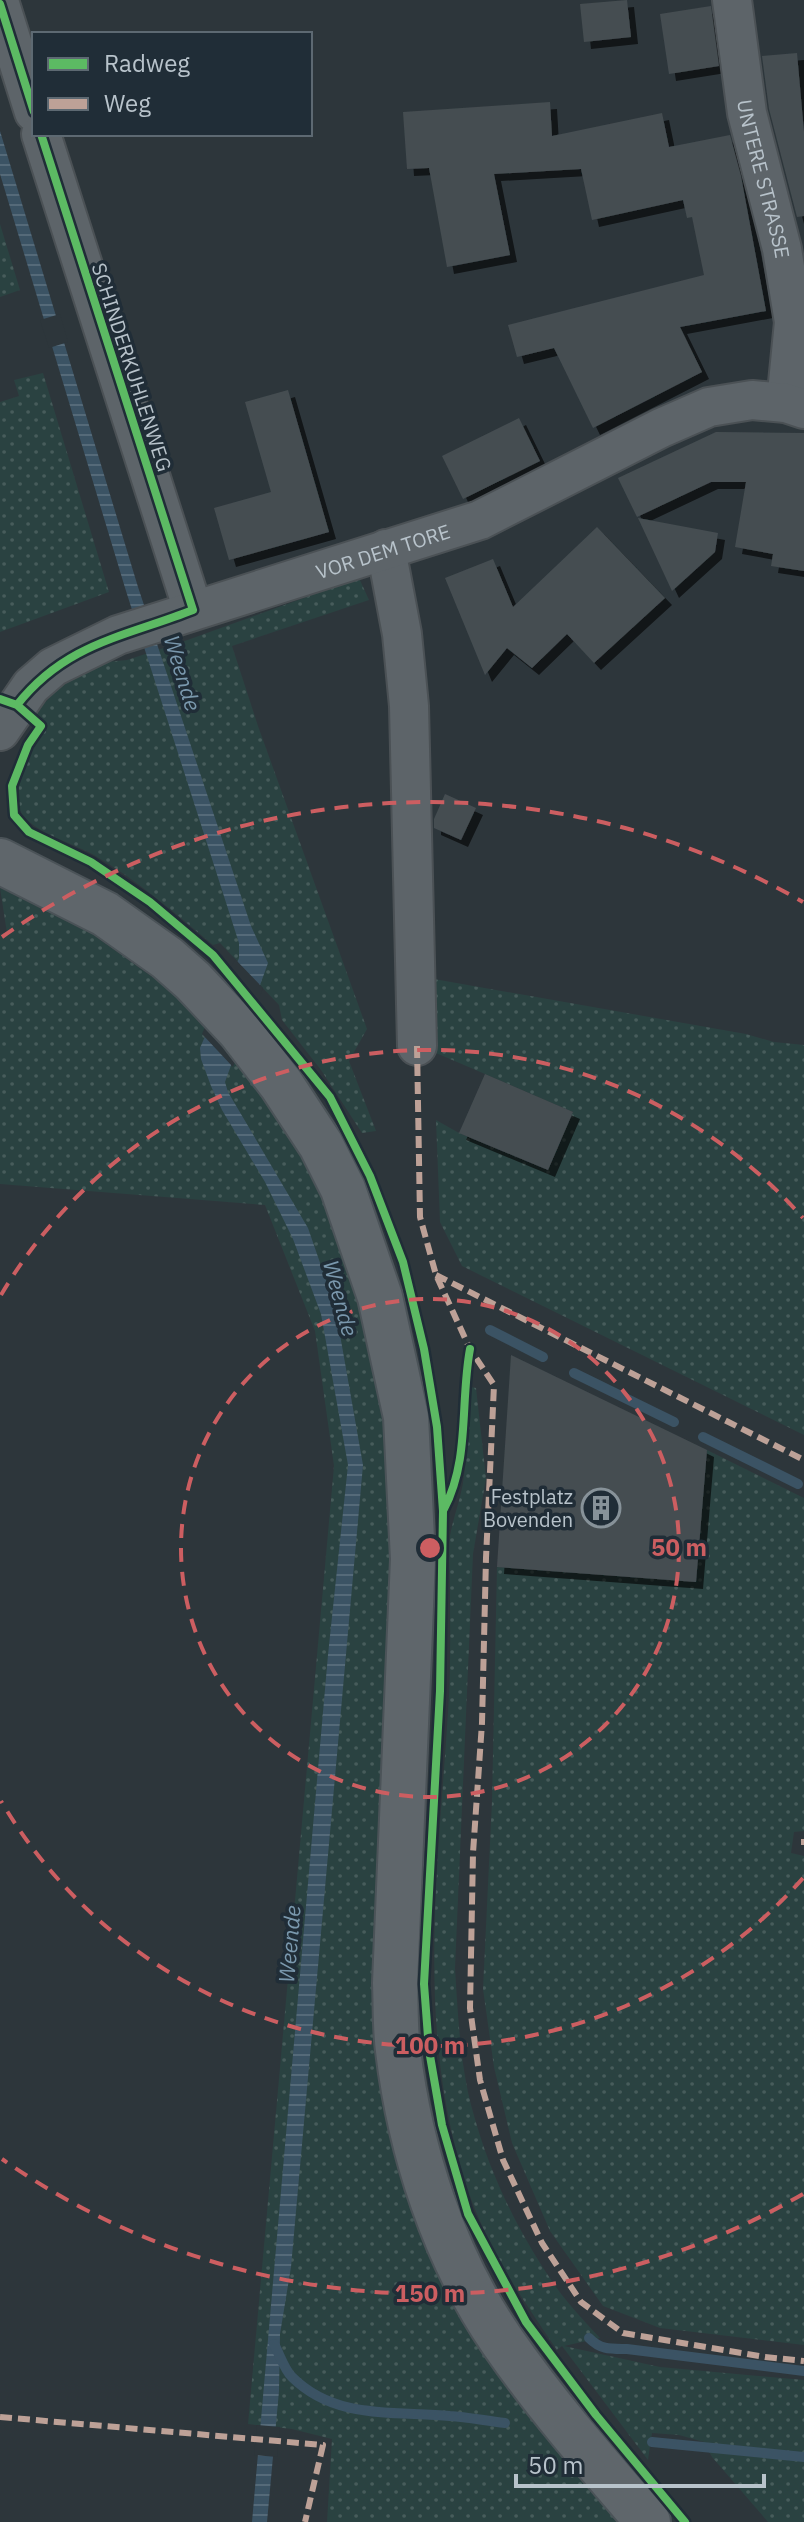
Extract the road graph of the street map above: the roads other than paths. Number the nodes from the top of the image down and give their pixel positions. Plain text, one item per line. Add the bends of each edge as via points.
1 (732, 0) edge
2 (0, 4) edge
3 (32, 106) edge
4 (42, 136) edge
5 (793, 246) edge
6 (795, 406) edge
7 (386, 549) junction
8 (182, 614) junction
9 (0, 731) edge
10 (0, 861) edge
11 (417, 1046) dead end
12 (648, 2522) edge

1 - 5 street, UNTERE STRASSE via 747,113
2 - 3 street
4 - 8 street, SCHINDERKUHLENWEG
5 - 6 street, UNTERE STRASSE
6 - 7 street, VOR DEM TORE via 752,400 697,411 499,512
7 - 8 street, VOR DEM TORE
7 - 11 street via 409,706
8 - 9 street, VOR DEM TORE via 118,635 53,667 31,686
10 - 12 main road via 105,914 193,981 281,1084 343,1189 380,1297 406,1417 413,1559 395,1983 398,2049 412,2134 466,2279 501,2340

